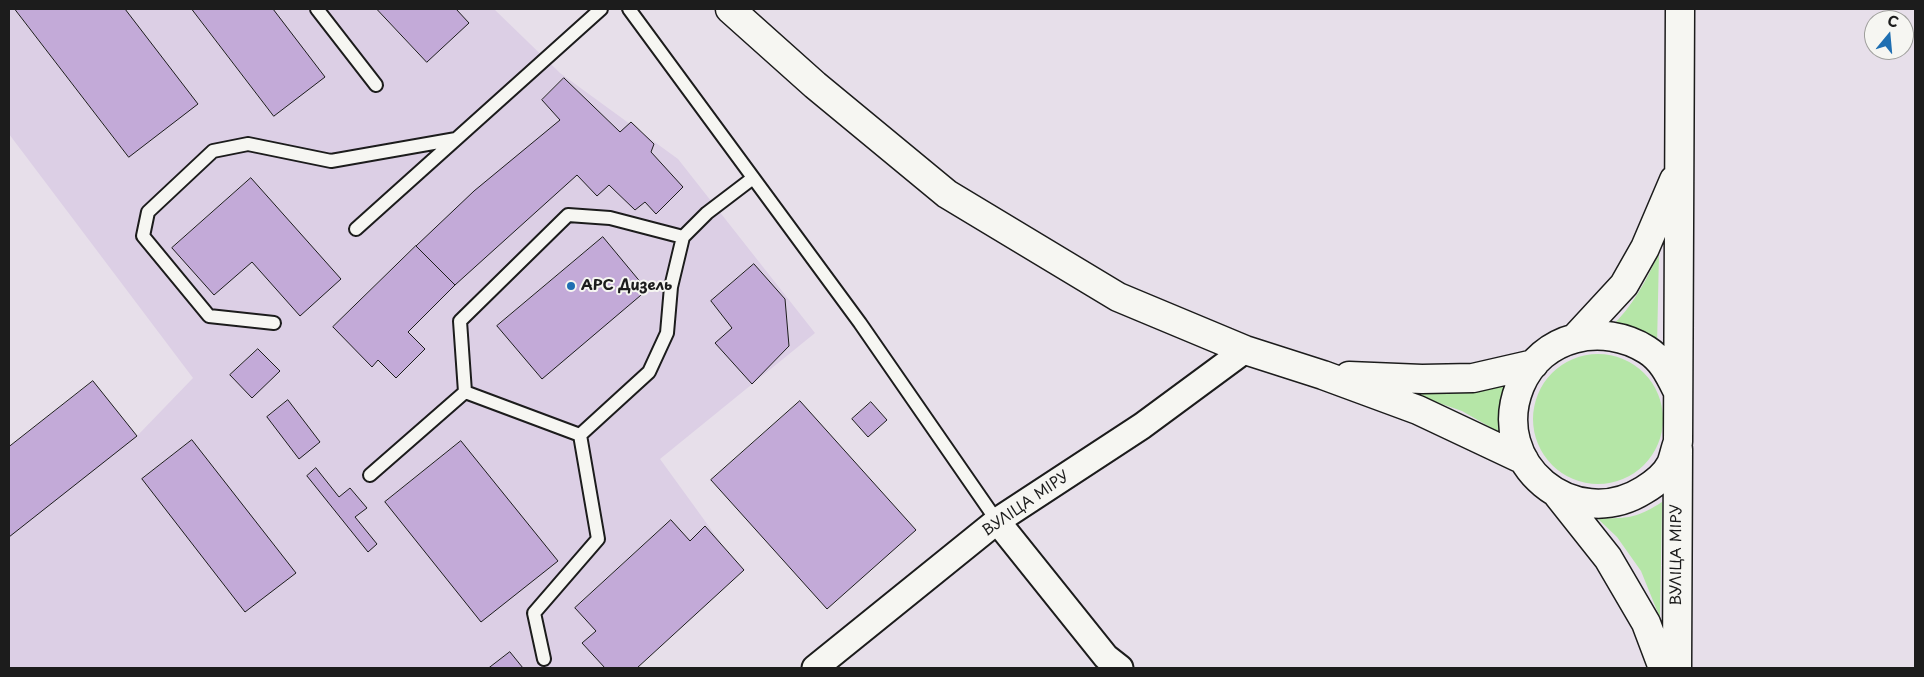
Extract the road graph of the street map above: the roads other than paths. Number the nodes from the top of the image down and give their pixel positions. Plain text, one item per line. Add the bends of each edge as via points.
1 (318, 9) edge
2 (601, 9) edge
3 (629, 9) edge
4 (730, 9) edge
5 (1680, 9) edge
6 (376, 85) dead end
7 (456, 139) junction
8 (1678, 169) junction
9 (753, 178) junction
10 (356, 229) dead end
11 (683, 237) junction
12 (274, 323) dead end
13 (1575, 338) junction
14 (1245, 350) junction
15 (1534, 364) junction
16 (1322, 375) junction
17 (465, 392) junction
18 (1678, 392) junction
19 (580, 435) junction
20 (1678, 442) junction
21 (1524, 460) junction
22 (370, 475) dead end
23 (1558, 495) junction
24 (997, 521) junction
25 (544, 659) dead end
26 (815, 668) edge
27 (1120, 668) edge
28 (1663, 668) edge
29 (1677, 668) edge

1 - 6 lane
2 - 7 lane
3 - 9 lane
4 - 14 main road via 815,85 947,194 1118,297
5 - 8 main road
7 - 10 lane
7 - 12 lane via 331,161 248,144 213,151 148,212 143,236 209,316
8 - 13 main road via 1645,248 1624,285
8 - 18 main road
9 - 11 lane via 707,213
9 - 24 lane via 860,323
11 - 17 lane via 610,218 568,215 460,321
11 - 19 lane via 671,287 667,333 649,372
13 - 15 main road via 1552,348
13 - 18 main road via 1600,334 1626,339 1649,351 1667,369
14 - 16 main road
14 - 24 street, ВУЛІЦА МІРУ via 1142,426
15 - 16 main road via 1473,378
15 - 21 main road via 1520,386 1514,411 1515,436
16 - 21 main road via 1418,410
17 - 19 lane
17 - 22 lane
18 - 20 main road
19 - 25 lane via 598,539 534,613
20 - 23 main road via 1670,466 1654,484 1632,498 1591,504
20 - 29 main road, ВУЛІЦА МІРУ
21 - 23 main road via 1539,480
23 - 28 main road via 1608,558 1646,623
24 - 26 street, ВУЛІЦА МІРУ
24 - 27 street via 1106,658

